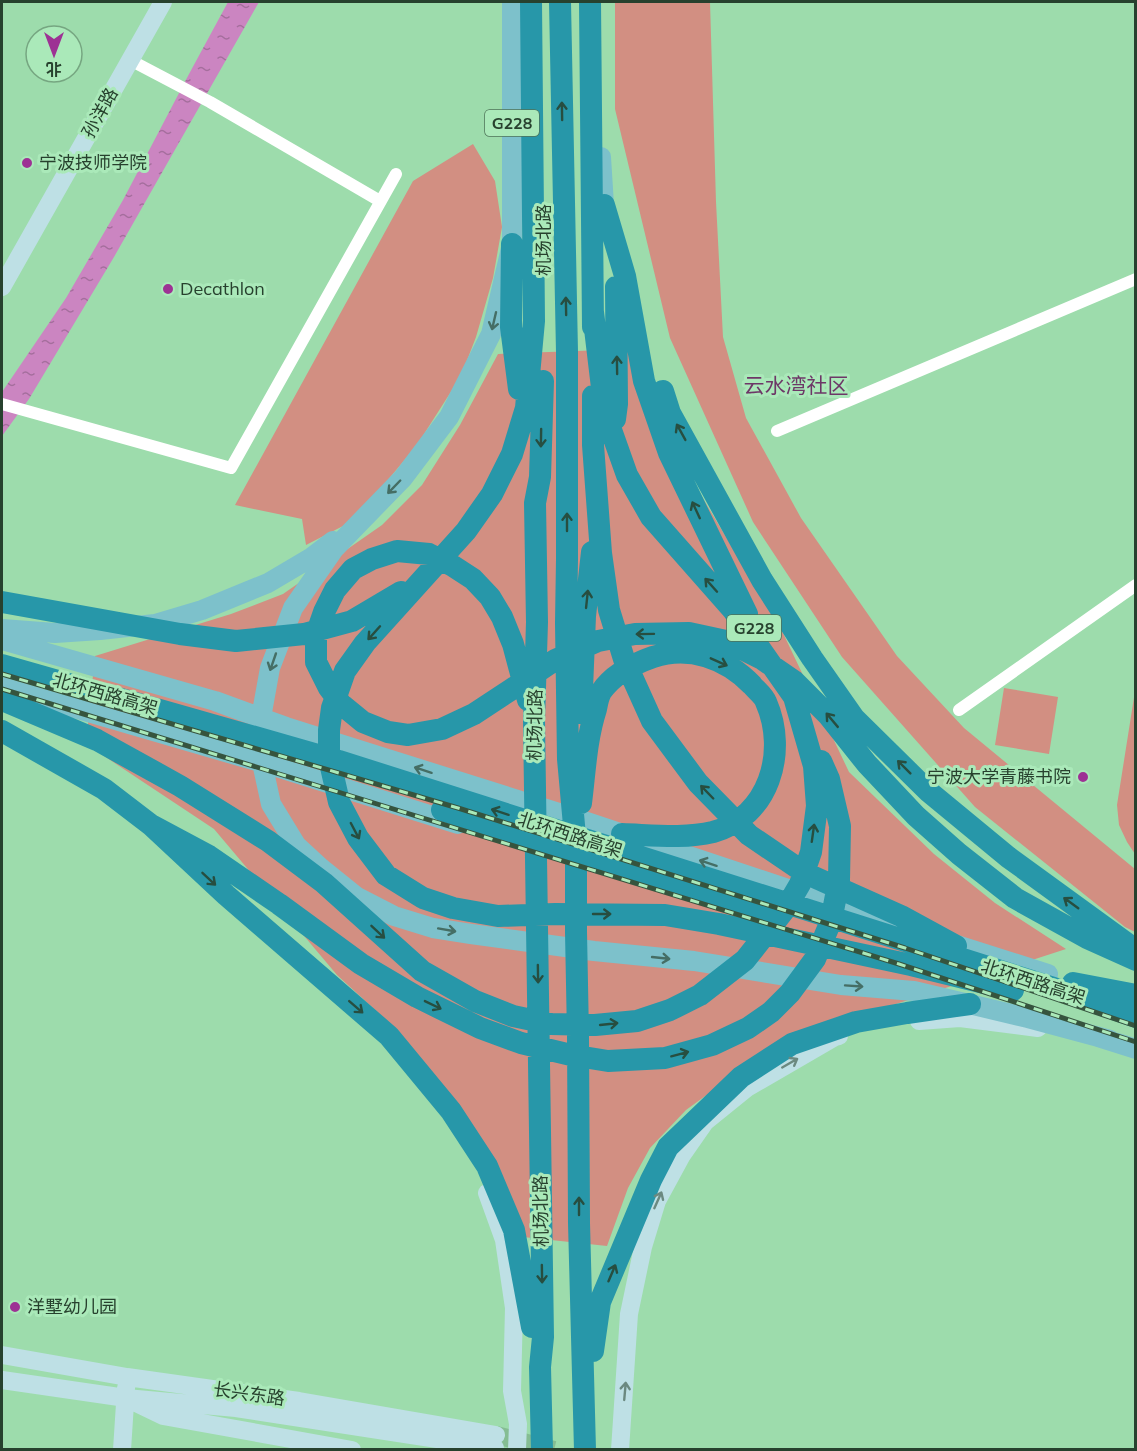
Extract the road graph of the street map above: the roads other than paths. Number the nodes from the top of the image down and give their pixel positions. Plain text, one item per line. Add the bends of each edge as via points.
1 (163, 2) edge
2 (512, 2) edge
3 (531, 2) edge
4 (545, 2) edge
5 (560, 2) edge
6 (590, 2) edge
7 (599, 2) edge
8 (130, 60) junction
9 (396, 174) dead end
10 (380, 201) junction
11 (604, 205) junction
12 (512, 244) junction
13 (625, 276) junction
14 (1136, 279) edge
15 (2, 287) edge
16 (593, 312) junction
17 (2, 404) edge
18 (777, 431) dead end
19 (535, 503) junction
20 (366, 516) junction
21 (427, 574) junction
22 (1136, 585) edge
23 (2, 602) edge
24 (2, 629) edge
25 (2, 640) edge
26 (2, 664) edge
27 (2, 677) edge
28 (2, 687) edge
29 (2, 700) edge
30 (960, 710) dead end
31 (534, 721) junction
32 (2, 731) edge
33 (151, 825) junction
34 (622, 834) junction
35 (576, 847) junction
36 (1066, 926) junction
37 (1114, 934) junction
38 (1136, 945) edge
39 (1136, 950) edge
40 (1136, 960) edge
41 (1007, 981) junction
42 (1073, 983) junction
43 (1136, 995) edge
44 (970, 1004) junction
45 (1136, 1004) edge
46 (1136, 1017) edge
47 (1136, 1030) edge
48 (1110, 1041) junction
49 (1136, 1050) edge
50 (466, 1134) junction
51 (2, 1355) edge
52 (540, 1367) junction
53 (127, 1377) junction
54 (2, 1380) edge
55 (126, 1398) junction
56 (583, 1412) junction
57 (496, 1441) edge
58 (122, 1449) edge
59 (352, 1449) edge
60 (518, 1449) edge
61 (542, 1449) edge
62 (585, 1449) edge
63 (620, 1449) edge

1 - 8 main road, 孙洋路
2 - 12 main road, 机场北路 / G228
3 - 21 highway via 534,321 526,408 512,454 492,495
4 -> 19 highway, 机场北路 via 545,344 540,477
35 -> 5 highway, 机场北路 via 568,759 567,352
6 - 16 highway
7 - 11 main road, G228
8 - 10 street
8 - 15 main road, 孙洋路
9 - 10 street
10 - 17 street via 231,468
11 - 13 highway, G228
35 -> 11 highway via 585,616 617,404 616,286
12 - 19 highway via 511,327 525,480
12 -> 20 main road, G228 via 491,334 449,417 403,477
33 -> 13 highway, G228 via 209,856 362,964 417,997 521,1043 608,1061 664,1058 712,1045 748,1028 790,993 815,959 831,921 839,880 840,826 829,779 806,726 669,453 644,381
37 -> 13 highway, G228 via 946,806 854,718 762,579 670,413
14 - 18 street
29 -> 16 highway via 97,740 268,841 324,883 422,971 475,1001 513,1016 551,1024 594,1025 637,1021 700,995 745,960 800,884 811,852 817,806 814,766 794,697 733,610 651,517 627,475 605,413
41 -> 16 highway via 901,916 805,873 749,835 698,783 652,721 624,659 609,610 593,445
19 - 31 highway, 机场北路
20 - 24 main road via 312,557 268,583 202,610 155,624 100,630 55,633
20 -> 44 main road, G228 via 334,549 292,608 270,668 257,740 271,804 296,845 321,868 357,897 394,916 433,928 694,961 841,985 914,990
21 - 23 highway via 352,621 304,634 236,641
21 -> 41 highway via 345,671 332,708 329,751 339,802 358,838 386,874 423,898 498,916 666,915
22 - 30 street
34 -> 25 main road via 215,701
41 -> 26 highway, 北环西路高架 via 339,761
27 - 41 highway, 北环西路高架 via 289,761 907,956
28 - 48 main road via 270,765 559,856
36 -> 31 highway via 1015,898 959,854 916,816 794,681 726,641 689,633 635,634 598,641 555,660 474,714 442,729 408,735 363,722 329,688 316,662 316,635 335,590 353,569 398,551 429,554 473,579 502,617 513,644
31 -> 52 highway, 机场北路 via 543,1337
32 - 33 highway via 104,789
33 -> 50 highway via 388,1036
35 -> 34 highway via 590,726 601,693 634,663 660,655 701,654 729,666 766,700 775,735 775,760 769,782 753,807 714,832 686,836
42 -> 34 main road
56 -> 35 highway, 机场北路
36 - 37 highway
36 - 40 highway
37 - 38 main road
37 - 39 highway, G228
41 - 46 highway, 北环西路高架 via 1060,990
41 - 47 highway, 北环西路高架
42 - 43 highway
42 - 45 main road
44 - 48 main road, G228
56 -> 44 highway via 600,1302 668,1147 741,1077 792,1044 856,1022
48 - 49 main road
63 -> 49 main road via 629,1314 657,1201 705,1122 747,1088 835,1037 899,1022 960,1018 1030,1027
50 - 52 highway via 487,1166 514,1230
50 - 60 main road via 504,1240 514,1308 512,1391
51 - 53 main road, 长兴东路
52 - 61 highway, 机场北路
53 - 55 main road
53 - 57 main road, 长兴东路 via 299,1401
54 - 55 main road, 长兴东路
55 - 57 main road, 长兴东路
55 - 58 main road
55 - 59 main road via 163,1416
56 - 62 highway, 机场北路

